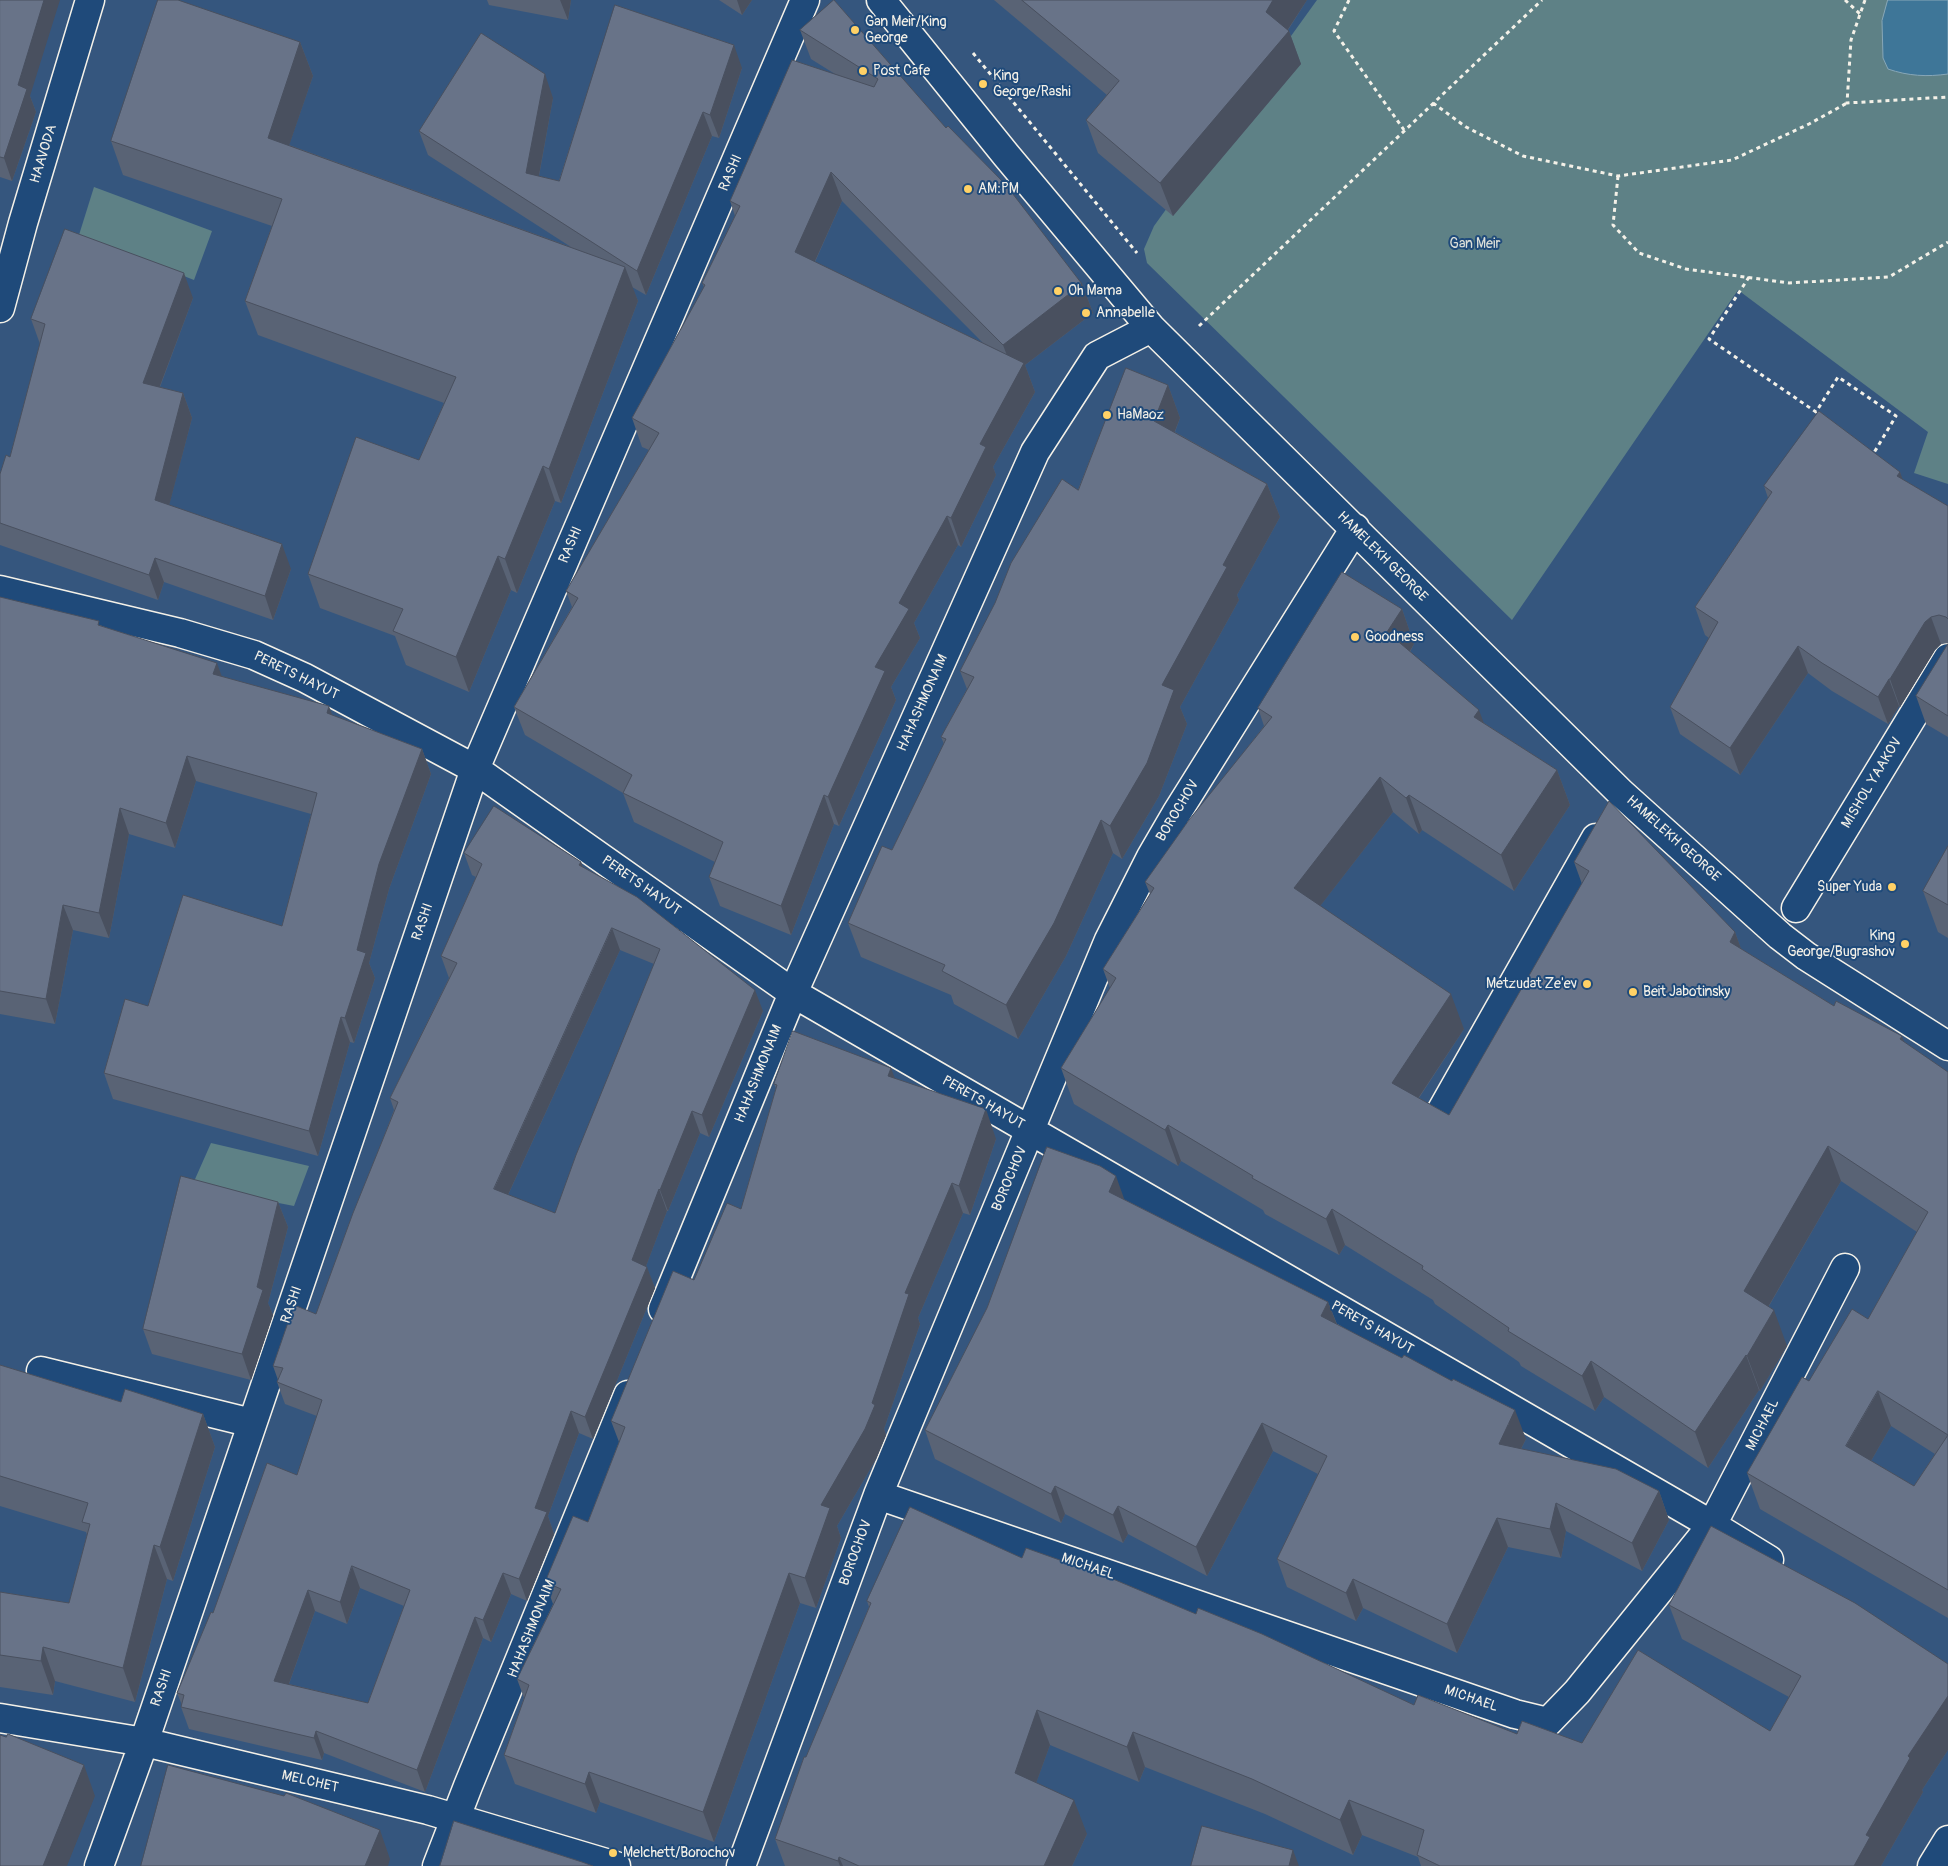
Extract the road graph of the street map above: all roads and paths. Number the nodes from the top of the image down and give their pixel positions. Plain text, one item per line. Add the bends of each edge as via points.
1 (90, 0) edge
2 (805, 0) edge
3 (882, 0) edge
4 (1349, 0) edge
5 (1542, 0) edge
6 (1845, 0) edge
7 (1865, 0) edge
8 (1860, 14) junction
9 (970, 50) dead end
10 (1948, 97) edge
11 (1433, 103) junction
12 (1848, 103) junction
13 (1404, 130) junction
14 (1618, 176) junction
15 (12, 220) edge
16 (1948, 242) edge
17 (1143, 259) dead end
18 (1749, 277) junction
19 (0, 308) edge
20 (1192, 319) dead end
21 (1198, 326) junction
22 (1151, 328) junction
23 (1205, 334) dead end
24 (1870, 460) edge
25 (1355, 528) junction
26 (0, 590) edge
27 (1948, 658) edge
28 (475, 769) junction
29 (1621, 793) junction
30 (1796, 908) dead end
31 (793, 992) junction
32 (1948, 1046) edge
33 (1438, 1117) edge
34 (1030, 1131) junction
35 (1845, 1268) dead end
36 (653, 1334) edge
37 (41, 1371) dead end
38 (638, 1371) edge
39 (252, 1423) junction
40 (878, 1495) junction
41 (1712, 1525) junction
42 (1788, 1571) edge
43 (0, 1718) edge
44 (144, 1742) junction
45 (455, 1817) junction
46 (1948, 1840) edge
47 (99, 1866) edge
48 (437, 1866) edge
49 (616, 1866) edge
50 (741, 1866) edge
51 (1932, 1866) edge

1 - 15 street, HAAVODA
2 - 28 street, RASHI
3 - 22 street, HAMELEKH GEORGE
4 - 13 path via 1334,31
5 - 11 path
6 - 8 path
7 - 8 path
8 - 12 path via 1850,40
9 - 17 path
10 - 12 path
11 - 13 path
11 - 14 path via 1466,127 1523,156
12 - 14 path via 1732,160
13 - 21 path
14 - 18 path via 1613,225 1639,253 1686,269
15 - 19 street, HAAVODA
16 - 18 path via 1889,277 1789,283
18 - 24 path via 1709,339 1816,412 1838,377 1896,416
20 - 21 path
21 - 23 path
22 - 25 street, HAMELEKH GEORGE
22 - 31 street, HAHASHMONAIM via 1097,356 1035,452
25 - 29 street, HAMELEKH GEORGE
25 - 34 street, BOROCHOV via 1151,857 1109,940
26 - 28 street, PERETS HAYUT via 180,633 254,655 305,678
27 - 30 street, MISHOL YAAKOV
28 - 31 street, PERETS HAYUT
28 - 39 street, RASHI
29 - 32 street, HAMELEKH GEORGE via 1780,936
29 - 33 street
31 - 34 street, PERETS HAYUT
31 - 36 street, HAHASHMONAIM
34 - 40 street, BOROCHOV
34 - 41 street, PERETS HAYUT
35 - 41 street, MICHAEL
37 - 39 street
38 - 45 street, HAHASHMONAIM
39 - 44 street, RASHI
40 - 41 street, MICHAEL via 1516,1714 1548,1722 1577,1692
40 - 50 street, BOROCHOV
41 - 42 street, PERETS HAYUT
43 - 44 street, MELCHET
44 - 45 street, MELCHET
44 - 47 street, RASHI
45 - 48 street, HAHASHMONAIM
45 - 49 street, MELCHET
46 - 51 street

